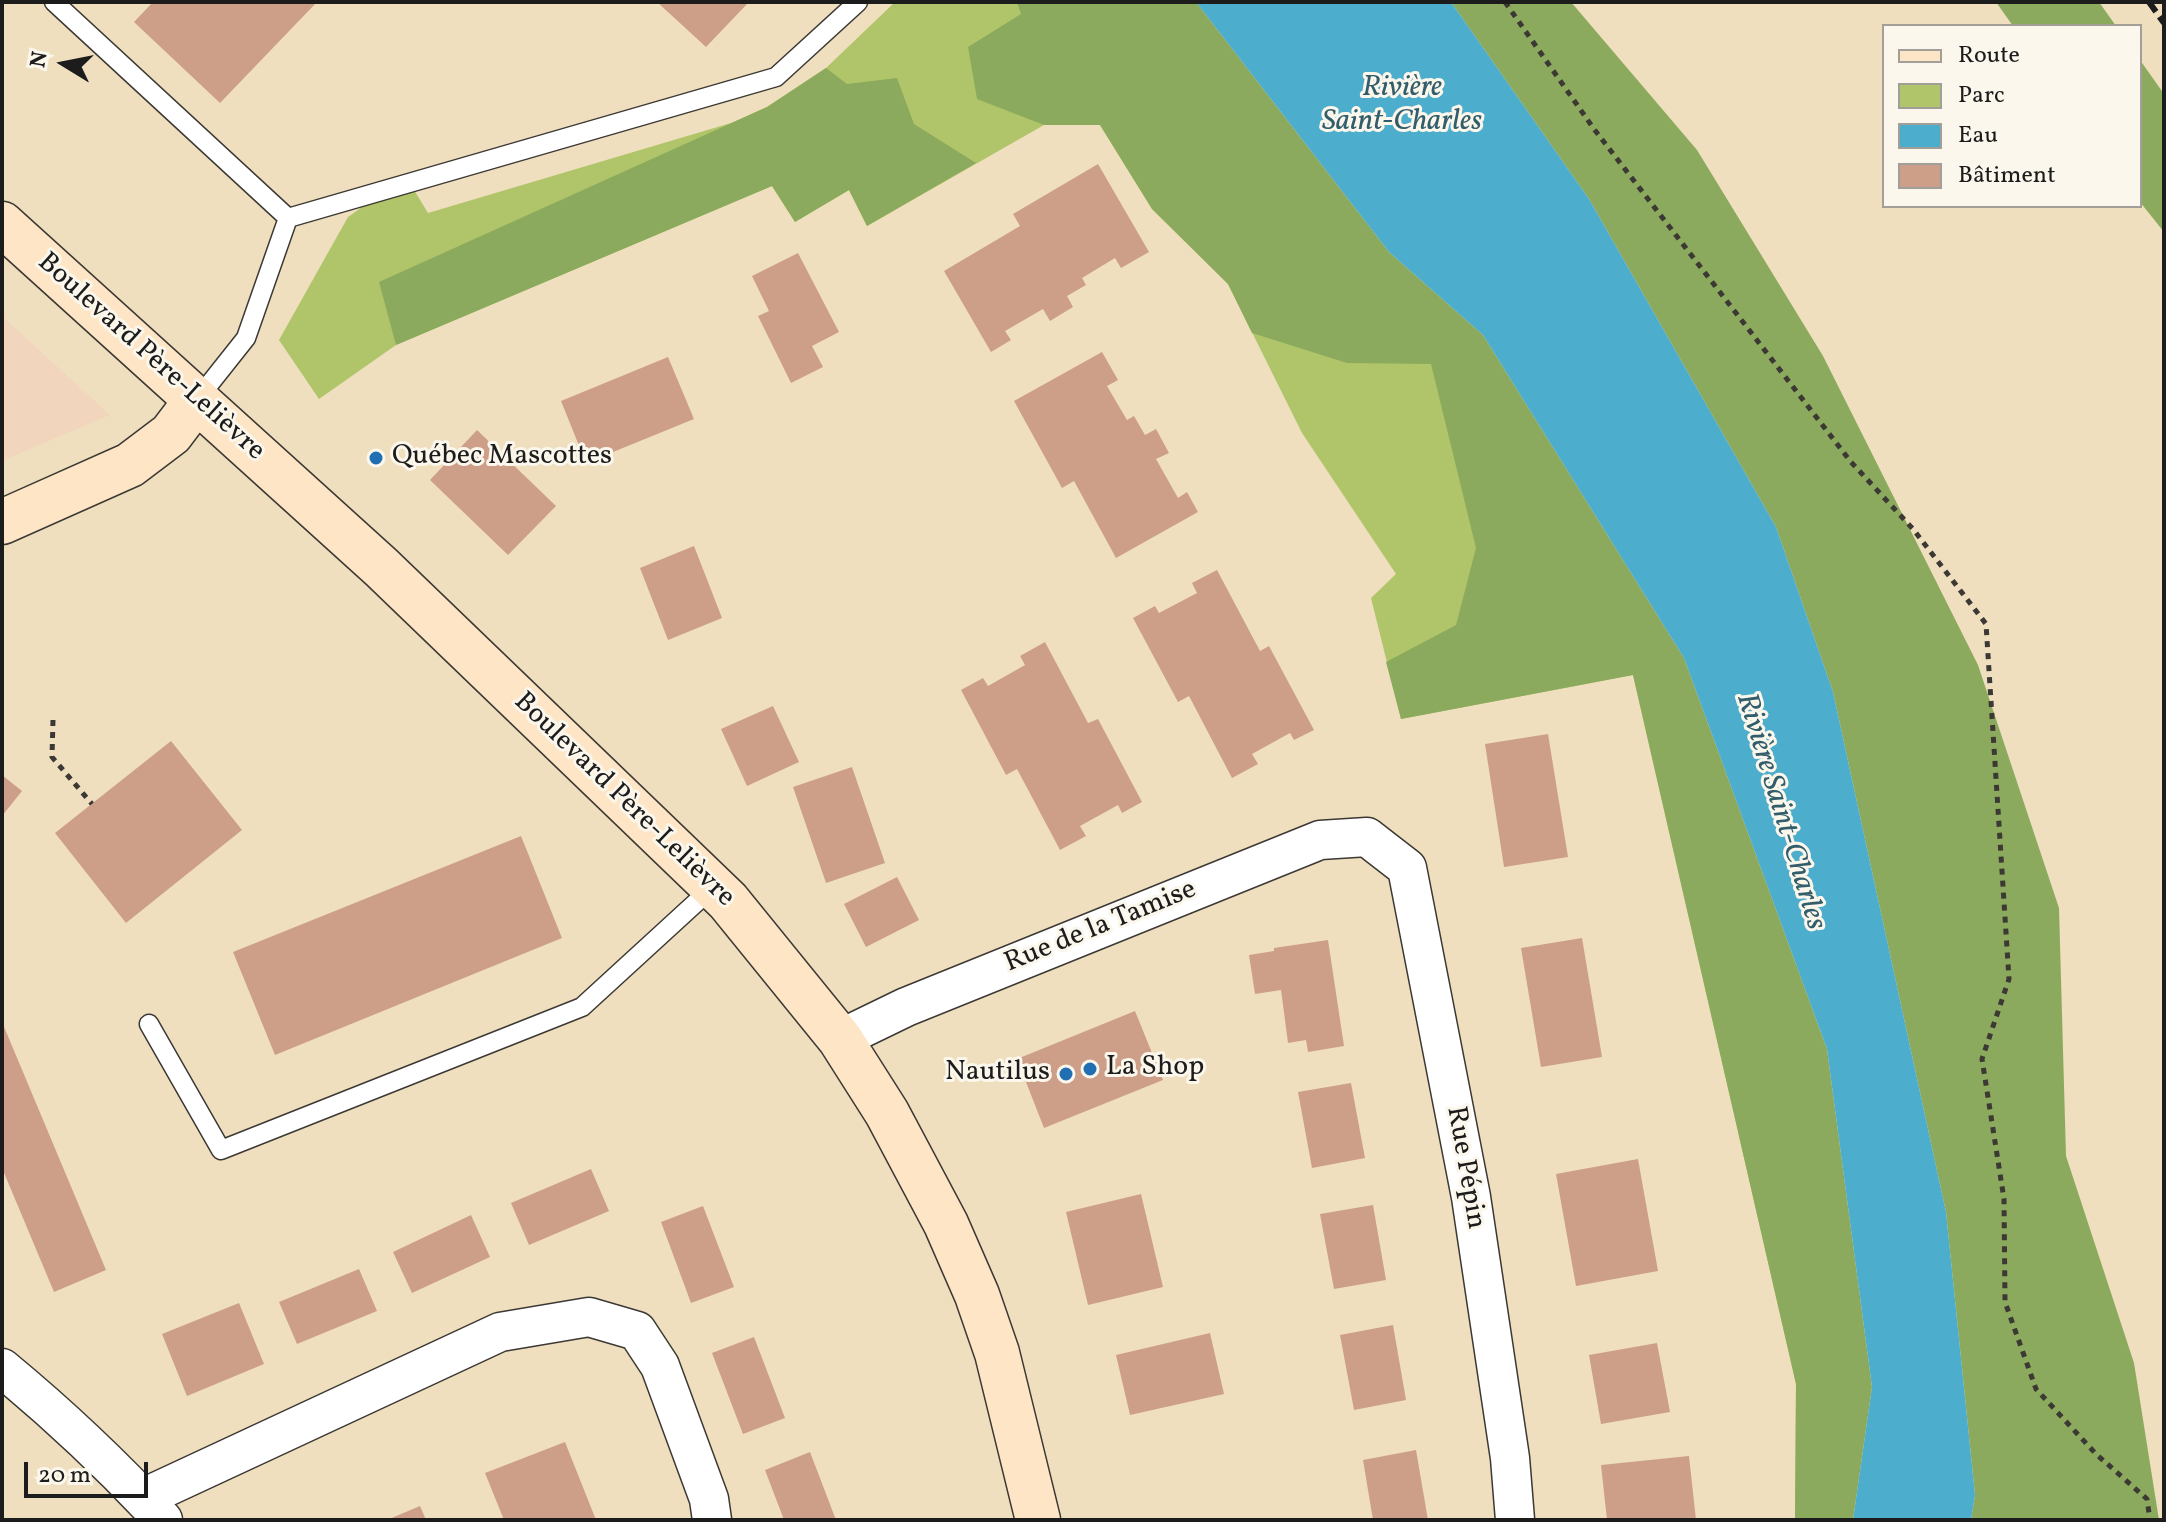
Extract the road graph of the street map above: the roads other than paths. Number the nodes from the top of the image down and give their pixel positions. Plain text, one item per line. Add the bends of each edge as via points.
1 (54, 2) edge
2 (858, 2) edge
3 (288, 218) junction
4 (2, 224) edge
5 (196, 401) junction
6 (2, 522) edge
7 (1367, 837) joint
8 (713, 887) junction
9 (149, 1024) dead end
10 (840, 1039) junction
11 (2, 1368) edge
12 (153, 1509) edge
13 (712, 1520) edge
14 (1038, 1520) edge
15 (1515, 1520) edge

1 - 3 lane
2 - 3 lane via 776,77
3 - 5 lane via 246,338
4 - 5 main road, Boulevard Père-Lelièvre
5 - 6 main road via 171,434 130,465
5 - 8 main road, Boulevard Père-Lelièvre via 381,567
7 - 10 street, Rue de la Tamise via 1320,840 906,1007
7 - 15 street, Rue Pépin via 1407,868 1471,1197
8 - 9 lane via 582,1007 221,1150
8 - 10 main road, Boulevard Père-Lelièvre
10 - 14 main road, Boulevard Père-Lelièvre via 887,1113 977,1295 997,1353
11 - 12 street
12 - 13 street via 500,1332 589,1317 637,1331 660,1366

